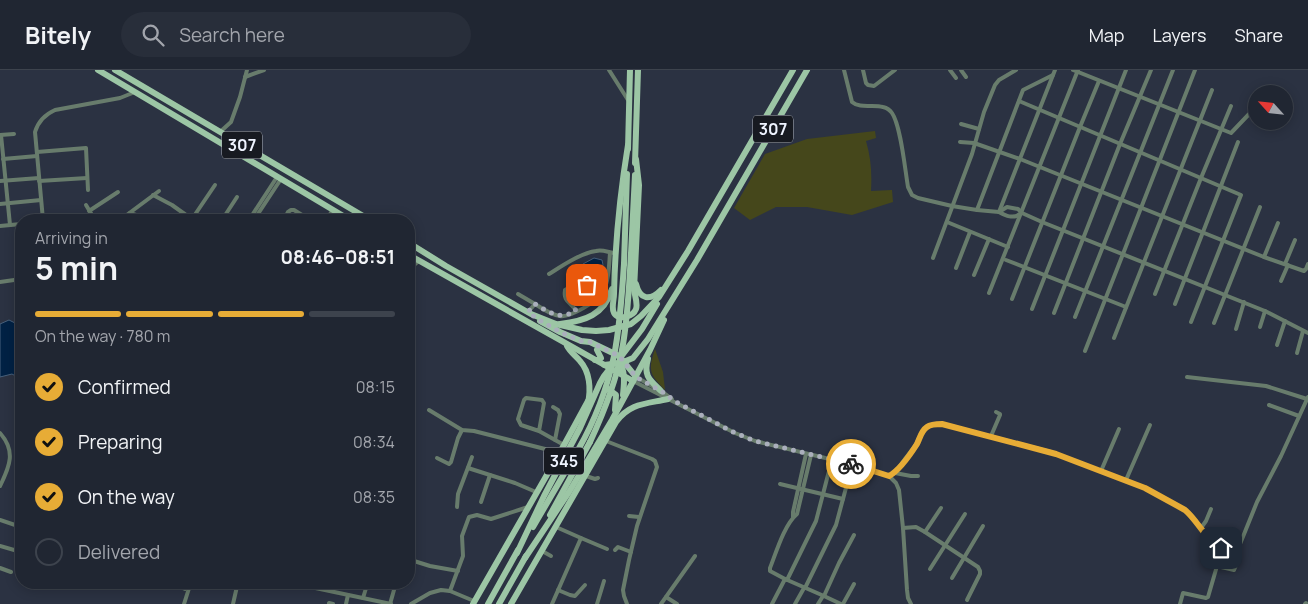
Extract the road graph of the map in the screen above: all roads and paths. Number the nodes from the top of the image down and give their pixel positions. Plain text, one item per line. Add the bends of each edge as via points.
1 (98, 70) edge
2 (115, 70) edge
3 (247, 70) edge
4 (264, 70) edge
5 (609, 70) edge
6 (630, 70) edge
7 (638, 70) edge
8 (793, 70) edge
9 (807, 70) edge
10 (844, 70) edge
11 (862, 70) edge
12 (896, 70) edge
13 (950, 70) edge
14 (961, 70) edge
15 (1016, 70) edge
16 (1126, 70) edge
17 (1151, 70) edge
18 (1173, 70) edge
19 (1196, 70) edge
20 (1076, 71) edge
21 (1054, 72) edge
22 (245, 77) junction
23 (966, 77) dead end
24 (956, 78) dead end
25 (1099, 81) junction
26 (1118, 88) junction
27 (1212, 90) dead end
28 (135, 92) junction
29 (1140, 97) junction
30 (1019, 101) junction
31 (629, 102) junction
32 (1159, 105) junction
33 (1231, 106) dead end
34 (1039, 110) junction
35 (1179, 113) junction
36 (189, 114) junction
37 (1248, 114) edge
38 (1060, 118) junction
39 (1199, 120) junction
40 (184, 122) junction
41 (961, 124) dead end
42 (1080, 127) junction
43 (979, 129) junction
44 (1221, 130) junction
45 (220, 132) junction
46 (14, 134) dead end
47 (0, 135) edge
48 (1100, 135) junction
49 (960, 142) dead end
50 (1238, 142) dead end
51 (974, 143) junction
52 (628, 144) junction
53 (1120, 144) junction
54 (999, 152) junction
55 (1140, 152) junction
56 (37, 154) junction
57 (2, 157) edge
58 (1020, 159) junction
59 (636, 160) junction
60 (1160, 161) junction
61 (1040, 167) junction
62 (1180, 169) junction
63 (1060, 176) junction
64 (87, 178) junction
65 (279, 178) junction
66 (1201, 178) junction
67 (39, 179) junction
68 (0, 181) edge
69 (6, 181) junction
70 (1080, 184) junction
71 (215, 185) dead end
72 (1221, 186) junction
73 (88, 190) dead end
74 (159, 191) dead end
75 (118, 192) dead end
76 (1101, 192) junction
77 (153, 195) junction
78 (236, 197) dead end
79 (41, 200) junction
80 (1121, 200) junction
81 (8, 203) junction
82 (0, 204) edge
83 (86, 206) dead end
84 (952, 206) junction
85 (1260, 207) dead end
86 (1142, 208) junction
87 (977, 210) junction
88 (89, 211) junction
89 (335, 211) junction
90 (1000, 212) junction
91 (130, 213) joint
92 (1022, 213) junction
93 (42, 214) edge
94 (92, 214) edge
95 (133, 214) edge
96 (186, 214) edge
97 (196, 214) edge
98 (226, 214) edge
99 (253, 214) edge
100 (258, 214) edge
101 (287, 214) edge
102 (300, 214) edge
103 (332, 214) edge
104 (334, 214) edge
105 (340, 214) edge
106 (360, 214) edge
107 (1162, 216) junction
108 (946, 222) junction
109 (1042, 222) junction
110 (1278, 223) dead end
111 (1182, 224) junction
112 (10, 225) junction
113 (15, 225) edge
114 (0, 226) edge
115 (1062, 230) junction
116 (970, 232) junction
117 (1203, 232) junction
118 (1082, 238) junction
119 (989, 239) junction
120 (1224, 240) junction
121 (1295, 240) dead end
122 (1103, 246) junction
123 (415, 247) edge
124 (1008, 247) junction
125 (1244, 248) junction
126 (613, 253) junction
127 (1123, 254) junction
128 (1264, 256) junction
129 (932, 258) dead end
130 (415, 259) edge
131 (1006, 260) dead end
132 (418, 261) junction
133 (1144, 263) junction
134 (415, 264) edge
135 (1286, 264) junction
136 (1308, 264) edge
137 (1024, 267) junction
138 (956, 268) dead end
139 (1164, 271) junction
140 (549, 274) dead end
141 (974, 275) dead end
142 (1045, 275) junction
143 (1185, 278) junction
144 (671, 279) junction
145 (15, 280) edge
146 (636, 280) junction
147 (1281, 281) dead end
148 (0, 282) edge
149 (614, 282) junction
150 (1065, 283) junction
151 (1205, 287) junction
152 (1085, 291) junction
153 (518, 294) dead end
154 (989, 294) dead end
155 (1155, 294) dead end
156 (590, 295) junction
157 (1226, 295) junction
158 (1012, 299) dead end
159 (1105, 299) junction
160 (594, 301) junction
161 (1244, 302) junction
162 (671, 303) junction
163 (535, 304) junction
164 (1175, 304) dead end
165 (573, 305) junction
166 (1126, 307) junction
167 (1032, 309) dead end
168 (654, 310) junction
169 (576, 311) junction
170 (665, 311) junction
171 (1265, 311) junction
172 (530, 313) junction
173 (1054, 313) dead end
174 (1075, 317) dead end
175 (1285, 321) junction
176 (1191, 322) dead end
177 (1214, 323) dead end
178 (556, 324) junction
179 (1260, 327) dead end
180 (1236, 328) dead end
181 (1306, 332) edge
182 (1114, 338) dead end
183 (581, 341) junction
184 (565, 343) junction
185 (1277, 345) dead end
186 (597, 350) junction
187 (650, 350) junction
188 (1085, 352) dead end
189 (1297, 353) dead end
190 (595, 360) junction
191 (616, 363) junction
192 (1187, 377) dead end
193 (631, 378) junction
194 (661, 391) junction
195 (596, 392) junction
196 (1308, 398) edge
197 (668, 399) junction
198 (588, 401) junction
199 (678, 403) junction
200 (1269, 405) dead end
201 (553, 407) dead end
202 (429, 410) dead end
203 (996, 412) dead end
204 (1300, 416) junction
205 (613, 418) junction
206 (1150, 425) dead end
207 (580, 428) junction
208 (1119, 428) dead end
209 (462, 430) junction
210 (612, 430) junction
211 (539, 431) junction
212 (0, 433) edge
213 (991, 436) junction
214 (555, 440) junction
215 (606, 441) junction
216 (564, 445) junction
217 (809, 454) junction
218 (558, 455) junction
219 (472, 457) dead end
220 (437, 458) dead end
221 (468, 468) junction
222 (829, 471) dead end
223 (1100, 471) junction
224 (895, 473) junction
225 (850, 474) dead end
226 (490, 475) junction
227 (889, 476) junction
228 (918, 476) dead end
229 (582, 477) junction
230 (598, 478) dead end
231 (1126, 480) junction
232 (780, 484) dead end
233 (0, 486) edge
234 (801, 489) junction
235 (536, 492) junction
236 (823, 495) junction
237 (843, 499) junction
238 (481, 502) dead end
239 (457, 507) dead end
240 (528, 508) junction
241 (942, 508) dead end
242 (1211, 509) dead end
243 (965, 514) dead end
244 (629, 516) dead end
245 (640, 517) junction
246 (0, 520) edge
247 (15, 525) edge
248 (983, 526) dead end
249 (556, 527) junction
250 (903, 528) junction
251 (1200, 528) junction
252 (925, 532) junction
253 (854, 535) dead end
254 (582, 538) junction
255 (945, 544) junction
256 (0, 546) edge
257 (15, 550) edge
258 (542, 550) junction
259 (607, 550) dead end
260 (615, 550) dead end
261 (631, 552) junction
262 (516, 553) junction
263 (1236, 554) junction
264 (551, 556) dead end
265 (695, 556) dead end
266 (964, 557) junction
267 (525, 558) junction
268 (415, 561) edge
269 (0, 568) edge
270 (930, 569) dead end
271 (458, 571) junction
272 (11, 572) dead end
273 (952, 578) dead end
274 (786, 580) junction
275 (604, 582) dead end
276 (854, 584) dead end
277 (586, 585) dead end
278 (496, 588) junction
279 (804, 588) junction
280 (190, 589) edge
281 (236, 589) edge
282 (321, 589) edge
283 (366, 589) edge
284 (394, 590) dead end
285 (558, 590) junction
286 (450, 591) junction
287 (348, 595) junction
288 (824, 596) junction
289 (666, 597) junction
290 (364, 598) junction
291 (967, 600) dead end
292 (472, 601) edge
293 (187, 604) edge
294 (233, 604) edge
295 (346, 604) edge
296 (391, 604) edge
297 (411, 604) edge
298 (483, 604) edge
299 (488, 604) edge
300 (501, 604) edge
301 (511, 604) edge
302 (552, 604) edge
303 (597, 604) edge
304 (627, 604) edge
305 (661, 604) edge
306 (677, 604) edge
307 (772, 604) edge
308 (795, 604) edge
309 (818, 604) edge
310 (842, 604) edge
311 (911, 604) edge
312 (1180, 604) edge

1 - 28 main road, 307
2 - 36 main road, 307
3 - 22 street
4 - 22 street
5 - 31 street
6 - 31 main road, 345
7 - 59 main road, 345
8 - 144 main road, 307
9 - 162 main road, 307
10 - 84 street via 852,102 859,106 887,108 892,113 898,127 912,195
11 - 12 street via 866,83 871,86
13 - 24 street
14 - 23 street
15 - 43 street via 997,82
16 - 26 street
17 - 29 street
18 - 32 street
19 - 35 street
20 - 25 street
20 - 38 street
21 - 30 street via 1024,89
21 - 34 street
22 - 45 street via 231,122
25 - 26 street
25 - 42 street
26 - 29 street
26 - 48 street
27 - 39 street
28 - 40 main road, 307
28 - 56 street via 50,112 36,128
29 - 32 street
29 - 53 street
30 - 34 street
30 - 54 street
31 - 52 main road, 345
32 - 35 street
32 - 55 street
33 - 44 street
34 - 38 street
34 - 58 street
35 - 39 street
35 - 60 street
36 - 40 main road
36 - 45 main road, 307
37 - 44 street via 1231,133
38 - 42 street
38 - 61 street
39 - 44 street
39 - 62 street
40 - 65 main road, 307
41 - 43 street
42 - 48 street
42 - 63 street
43 - 51 street
44 - 66 street
45 - 106 main road, 307
46 - 47 street
47 - 57 street
48 - 53 street
48 - 70 street
49 - 51 street
50 - 72 street
51 - 54 street
51 - 84 street
52 - 126 main road
52 - 262 main road, 345, bridge via 624,264 613,362 597,409 578,450
53 - 55 street
53 - 76 street
54 - 58 street
54 - 87 street
55 - 60 street
55 - 80 street
56 - 57 street
56 - 64 street via 86,148
56 - 67 street
57 - 69 street
58 - 61 street
58 - 90 street
59 - 146 main road via 639,185
59 - 267 main road, 345, bridge via 626,324 614,381 590,442
60 - 62 street
60 - 86 street
61 - 63 street
61 - 92 street
62 - 66 street
62 - 107 street
63 - 70 street
63 - 109 street
64 - 67 street
64 - 73 street
65 - 89 main road, 307
65 - 99 street
65 - 100 street
66 - 72 street
66 - 111 street
67 - 69 street
67 - 79 street
68 - 69 street
69 - 81 street
70 - 76 street
70 - 115 street
71 - 97 street
72 - 117 street
72 - 120 street via 1241,195
74 - 77 street
75 - 88 street
76 - 80 street
76 - 118 street
77 - 91 street
77 - 96 street
78 - 98 street
79 - 81 street
79 - 93 street
80 - 86 street
80 - 122 street
81 - 82 street
81 - 112 street
83 - 88 street
84 - 87 street
84 - 108 street
85 - 125 street
86 - 107 street
86 - 127 street
87 - 90 street
88 - 94 street
89 - 103 street
89 - 104 street
89 - 105 main road, 307
90 - 92 street via 1010,217
90 - 92 street via 1012,207
91 - 95 street
92 - 109 street
92 - 124 street
101 - 102 street via 292,210
107 - 111 street
107 - 133 street
108 - 116 street
108 - 129 street
109 - 115 street
109 - 137 street
110 - 128 street
111 - 117 street
111 - 139 street
112 - 113 street
112 - 114 street
115 - 118 street
115 - 142 street
116 - 119 street
116 - 138 street
117 - 120 street
117 - 143 street
118 - 122 street
118 - 150 street
119 - 124 street
119 - 141 street
120 - 125 street
120 - 151 street
121 - 135 street
122 - 127 street
122 - 152 street
123 - 172 main road
124 - 154 street
125 - 128 street
125 - 157 street
126 - 140 street via 597,250 565,263
126 - 149 main road
126 - 160 street via 605,287
127 - 133 street
127 - 159 street
128 - 135 street
130 - 132 main road
131 - 137 street
132 - 134 street
132 - 184 main road
133 - 139 street
133 - 166 street
135 - 136 street via 1304,271
135 - 147 street
137 - 142 street
137 - 158 street
139 - 143 street
139 - 155 street
142 - 150 street
142 - 167 street
143 - 151 street
143 - 164 street
144 - 146 main road via 650,298 641,295
144 - 168 main road, 307
144 - 178 main road via 648,310 623,326 596,331
145 - 148 street
146 - 149 main road via 636,311 622,318 614,314
149 - 178 main road via 604,305 592,316
150 - 152 street
150 - 173 street
151 - 157 street
151 - 176 street
152 - 159 street
152 - 174 street
153 - 163 street
156 - 160 street
156 - 165 street
156 - 165 street via 587,285 580,280 565,290 566,300
157 - 161 street
157 - 177 street
159 - 166 street
159 - 188 street
160 - 169 street
161 - 171 street
161 - 180 street
162 - 170 main road
162 - 187 main road, 307
163 - 169 street via 560,316
163 - 172 street
165 - 169 street
166 - 182 street
168 - 170 main road via 657,314
168 - 191 main road, 307 via 625,357
170 - 191 main road via 636,356
171 - 175 street
171 - 179 street
172 - 178 main road
172 - 183 main road
175 - 181 street
175 - 185 street
181 - 189 street
183 - 186 main road
183 - 191 main road via 590,342
184 - 190 main road
184 - 198 main road via 585,368 590,383
186 - 190 main road via 601,358
186 - 191 main road
187 - 193 main road, 307
187 - 194 main road via 647,374
190 - 191 main road
191 - 193 main road
191 - 193 main road
191 - 193 main road
191 - 195 main road, 345
192 - 196 street via 1266,386
193 - 194 street
193 - 195 main road via 615,378
193 - 197 street
193 - 205 main road, 345
194 - 199 street
195 - 205 main road via 606,388 616,395
195 - 207 main road, 345
196 - 204 street
197 - 199 street
197 - 210 main road via 629,409
198 - 207 main road
198 - 216 main road
199 - 217 street via 746,437
200 - 204 street
201 - 214 street via 560,414
202 - 209 street
203 - 213 street via 1000,415
204 - 263 street via 1256,502
205 - 210 main road
205 - 229 main road, 345
206 - 231 street
207 - 262 main road, 345
208 - 223 street
209 - 218 street via 549,450
209 - 220 street via 451,462
210 - 215 main road
211 - 211 street via 524,427 519,422 526,398 544,403
211 - 214 street
212 - 233 street via 9,446 10,458
213 - 223 street via 1056,454
213 - 224 street via 932,424 922,432
214 - 216 street
215 - 229 main road
215 - 245 street via 652,459 657,464
216 - 218 main road
217 - 227 street
217 - 234 street
218 - 235 main road
219 - 221 street
221 - 226 street
221 - 239 street via 458,494
222 - 236 street
223 - 231 street
224 - 227 street
224 - 228 street
225 - 237 street
226 - 235 street
226 - 238 street
227 - 250 street via 899,490
229 - 230 street
229 - 249 main road
229 - 267 main road, 345
231 - 251 street via 1180,506
232 - 234 street
234 - 236 street
234 - 274 street via 793,517 770,568 772,573
235 - 240 main road
236 - 237 street
236 - 274 street via 816,521
237 - 279 street via 836,525
240 - 271 street via 491,519 477,515 469,517 462,536 463,556
240 - 292 main road
241 - 252 street
242 - 251 street
243 - 255 street
244 - 245 street
245 - 261 street
246 - 247 street
248 - 266 street
249 - 254 street
249 - 258 main road
250 - 252 street via 916,527
250 - 311 street via 906,590
251 - 263 street via 1216,545
252 - 255 street
253 - 288 street
254 - 259 street
254 - 285 street
255 - 266 street
255 - 270 street
256 - 257 street
258 - 264 street
258 - 301 main road
260 - 261 street via 618,547
261 - 304 street via 623,590
262 - 278 main road, 345
263 - 312 street via 1240,555 1234,570 1217,566 1208,598 1184,592
265 - 289 street
266 - 273 street
266 - 291 street via 980,571
267 - 300 main road, 345
268 - 271 street
269 - 272 street
271 - 286 street
274 - 279 street
274 - 307 street
275 - 303 street
276 - 310 street
277 - 285 street via 575,596
278 - 298 main road
278 - 299 main road, 345
279 - 288 street
279 - 308 street
280 - 293 street
281 - 294 street
282 - 287 street
283 - 290 street
284 - 296 street
285 - 302 street
286 - 292 street
286 - 297 street via 438,590
287 - 290 street
287 - 295 street
288 - 309 street
288 - 310 street
289 - 305 street
289 - 306 street
290 - 296 street

